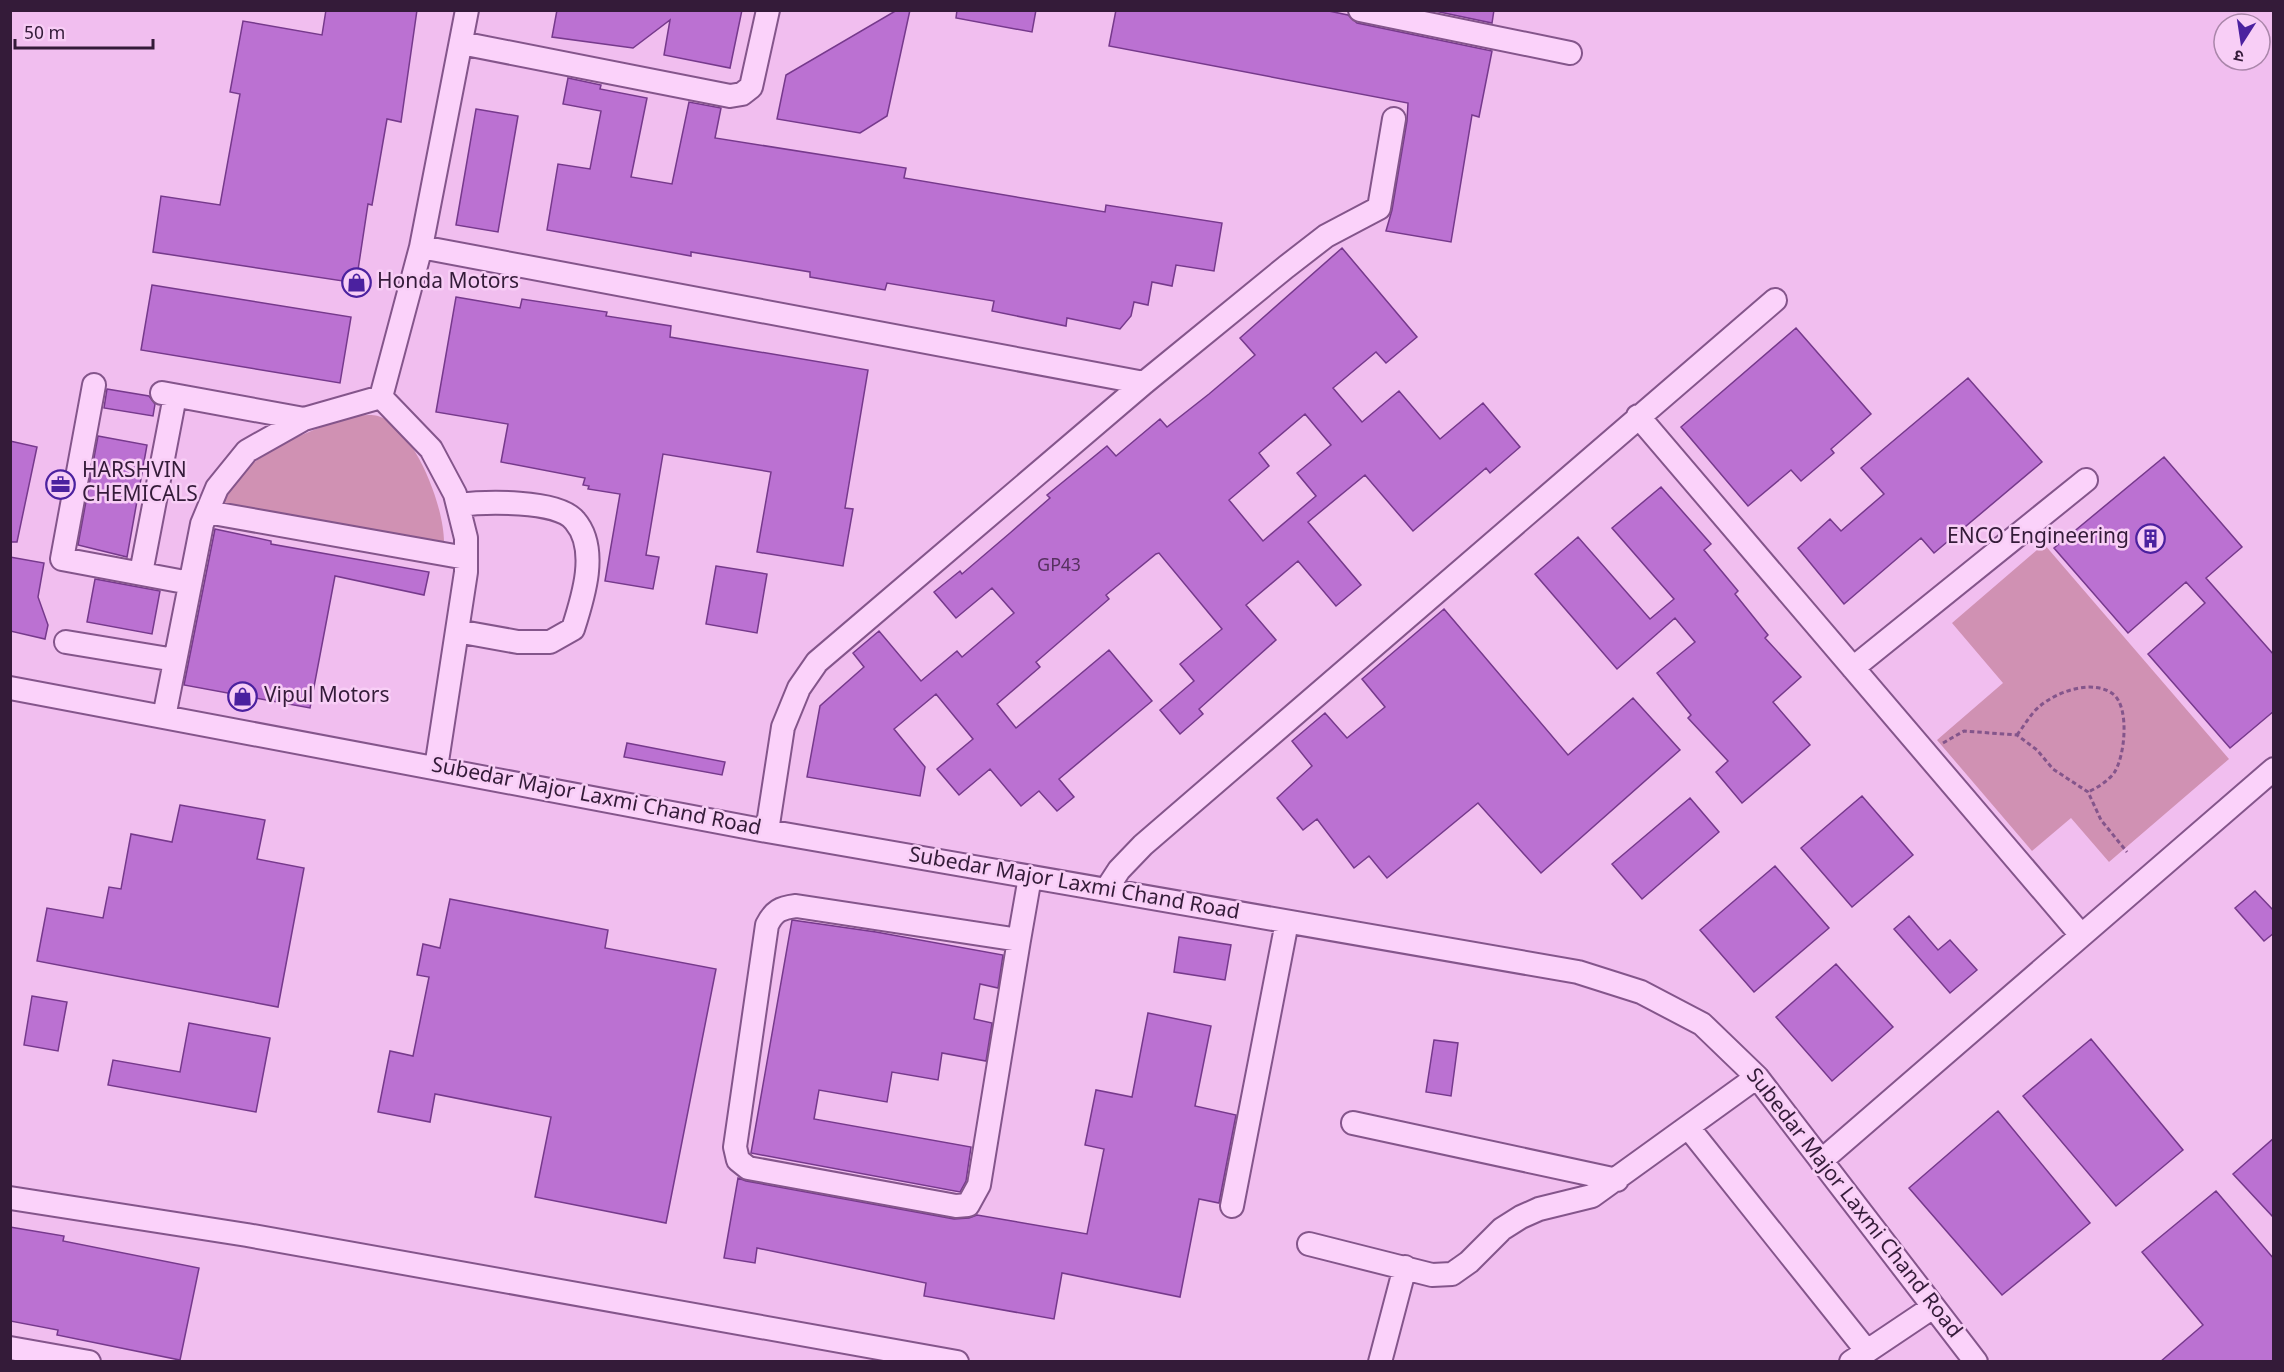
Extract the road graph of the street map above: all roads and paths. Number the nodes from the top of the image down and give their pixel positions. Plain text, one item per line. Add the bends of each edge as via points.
1 (468, 10) edge
2 (768, 10) edge
3 (1360, 10) edge
4 (460, 43) junction
5 (1570, 53) dead end
6 (1394, 119) dead end
7 (421, 247) junction
8 (1775, 300) dead end
9 (1144, 383) junction
10 (94, 385) dead end
11 (381, 397) junction
12 (1638, 416) junction
13 (304, 419) junction
14 (2086, 480) dead end
15 (458, 505) junction
16 (207, 512) junction
17 (466, 558) junction
18 (141, 573) junction
19 (190, 582) junction
20 (457, 631) junction
21 (66, 642) dead end
22 (175, 660) junction
23 (1853, 668) junction
24 (10, 688) edge
25 (164, 717) junction
26 (2017, 735) junction
27 (1928, 756) junction
28 (436, 768) junction
29 (2274, 769) edge
30 (2088, 792) junction
31 (767, 831) junction
32 (2127, 852) dead end
33 (1030, 877) junction
34 (1107, 890) junction
35 (1287, 922) junction
36 (2081, 935) junction
37 (1019, 940) junction
38 (1757, 1077) junction
39 (1353, 1123) dead end
40 (1688, 1127) junction
41 (1821, 1161) junction
42 (1617, 1180) junction
43 (10, 1198) edge
44 (1232, 1206) dead end
45 (1309, 1244) dead end
46 (1405, 1267) junction
47 (1933, 1306) junction
48 (10, 1348) edge
49 (1859, 1356) edge
50 (89, 1362) edge
51 (957, 1362) edge
52 (1380, 1362) edge
53 (1976, 1362) edge

1 - 4 street
2 - 4 street via 751,87 730,96
3 - 5 street
4 - 7 street
6 - 9 street via 1379,208 1326,236
7 - 9 street
7 - 11 street
8 - 12 street
9 - 31 street via 817,662 799,688 783,727
10 - 18 street via 62,559
11 - 13 street
11 - 15 street via 431,449
12 - 23 street
12 - 34 street via 1143,845 1119,870
13 - 16 street via 247,452 217,488
13 - 18 street via 169,394
14 - 23 street
15 - 17 street
15 - 20 street via 490,501 560,512 575,519 585,538 586,560 585,593 573,628 550,642 518,642
16 - 17 street
16 - 19 street
17 - 20 street
18 - 19 street
19 - 22 street
20 - 28 street
21 - 22 street
22 - 25 street
23 - 27 street
24 - 25 street, Subedar Major Laxmi Chand Road
25 - 28 street, Subedar Major Laxmi Chand Road
26 - 27 path via 1964,731 1948,738
26 - 30 path via 2053,769
26 - 30 path via 2040,706 2065,692 2097,686 2115,695 2125,717 2121,748 2114,772
27 - 36 street
28 - 31 street, Subedar Major Laxmi Chand Road
29 - 36 street
30 - 32 path via 2101,820
31 - 33 street, Subedar Major Laxmi Chand Road
33 - 34 street, Subedar Major Laxmi Chand Road
33 - 37 street
34 - 35 street, Subedar Major Laxmi Chand Road
35 - 38 street, Subedar Major Laxmi Chand Road via 1578,972 1641,992 1702,1024
35 - 44 street
36 - 41 street
37 - 37 street via 979,1185 968,1205 748,1168 738,1160 735,1147 768,925 774,913 796,906
38 - 40 street
38 - 41 street, Subedar Major Laxmi Chand Road
39 - 42 street
40 - 42 street
40 - 49 street
41 - 47 street, Subedar Major Laxmi Chand Road
42 - 46 street via 1592,1196 1521,1217 1452,1274 1432,1275
43 - 51 street via 247,1235
45 - 46 street
46 - 52 street
47 - 49 street
47 - 53 street, Subedar Major Laxmi Chand Road
48 - 50 street

